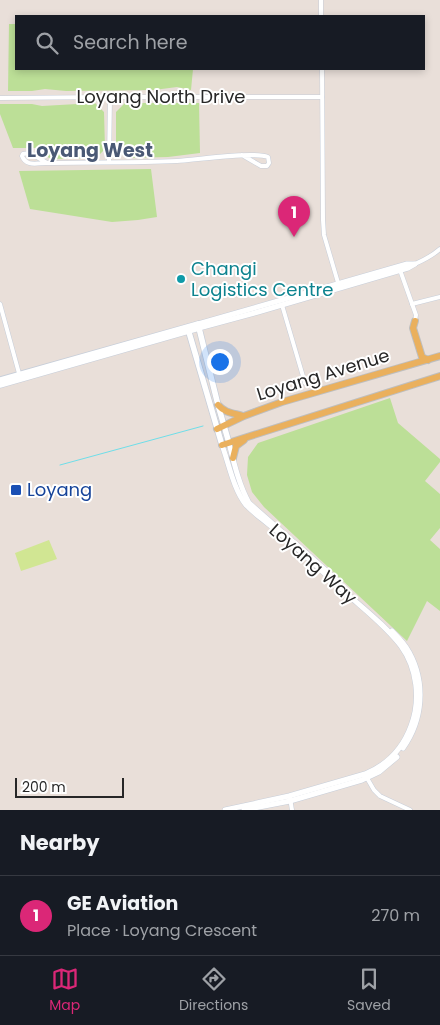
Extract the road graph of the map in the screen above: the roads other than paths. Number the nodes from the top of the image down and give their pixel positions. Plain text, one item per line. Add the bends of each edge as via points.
1 (321, 0) edge
2 (321, 15) edge
3 (322, 70) edge
4 (110, 97) junction
5 (322, 97) junction
6 (0, 98) edge
7 (242, 155) junction
8 (109, 162) junction
9 (47, 163) junction
10 (440, 249) edge
11 (415, 264) junction
12 (398, 268) junction
13 (339, 286) junction
14 (440, 297) edge
15 (280, 303) junction
16 (0, 304) edge
17 (412, 304) junction
18 (414, 321) joint
19 (198, 326) junction
20 (188, 329) junction
21 (440, 356) edge
22 (428, 360) junction
23 (440, 376) edge
24 (20, 377) junction
25 (0, 380) edge
26 (305, 383) dead end
27 (0, 385) edge
28 (218, 405) junction
29 (244, 416) junction
30 (224, 425) junction
31 (217, 429) junction
32 (246, 437) junction
33 (225, 444) junction
34 (233, 458) junction
35 (366, 776) junction
36 (290, 798) junction
37 (225, 810) edge
38 (244, 810) edge
39 (292, 810) edge
40 (410, 810) edge

1 - 2 street
3 - 5 street
4 - 5 street, Loyang North Drive
4 - 6 street, Loyang North Drive
4 - 8 street
5 - 13 street via 324,235
7 - 7 street via 264,155 269,163 261,166
7 - 8 street via 176,161
8 - 9 street
9 - 9 street via 28,164 22,156 30,153
10 - 11 street
11 - 12 street
11 - 12 street
12 - 13 street
12 - 17 street
13 - 15 street
14 - 17 street
15 - 19 street
15 - 26 street
16 - 24 street
17 - 18 street via 416,315
18 - 22 main road via 412,328 422,357
19 - 20 main road
19 - 28 main road, Loyang Way
20 - 24 main road
20 - 31 main road, Loyang Way
21 - 22 main road, Loyang Avenue
22 - 29 main road, Loyang Avenue
23 - 32 main road, Loyang Avenue
24 - 25 main road
24 - 27 main road
28 - 29 main road via 228,413
28 - 30 main road, Loyang Way
29 - 30 main road, Loyang Avenue
30 - 31 main road, Loyang Avenue
30 - 33 main road, Loyang Way
31 - 33 main road, Loyang Way
32 - 33 main road, Loyang Avenue
32 - 34 main road via 236,446
33 - 34 street, Loyang Way
33 - 35 street, Loyang Way via 238,492 246,505 384,628 402,647 410,662 416,691 412,724 394,755
34 - 35 street, Loyang Way via 249,503 393,631 412,658 420,690 416,725 397,757 384,769
35 - 36 street
35 - 40 street via 380,796
36 - 37 street
36 - 38 street
36 - 39 street

